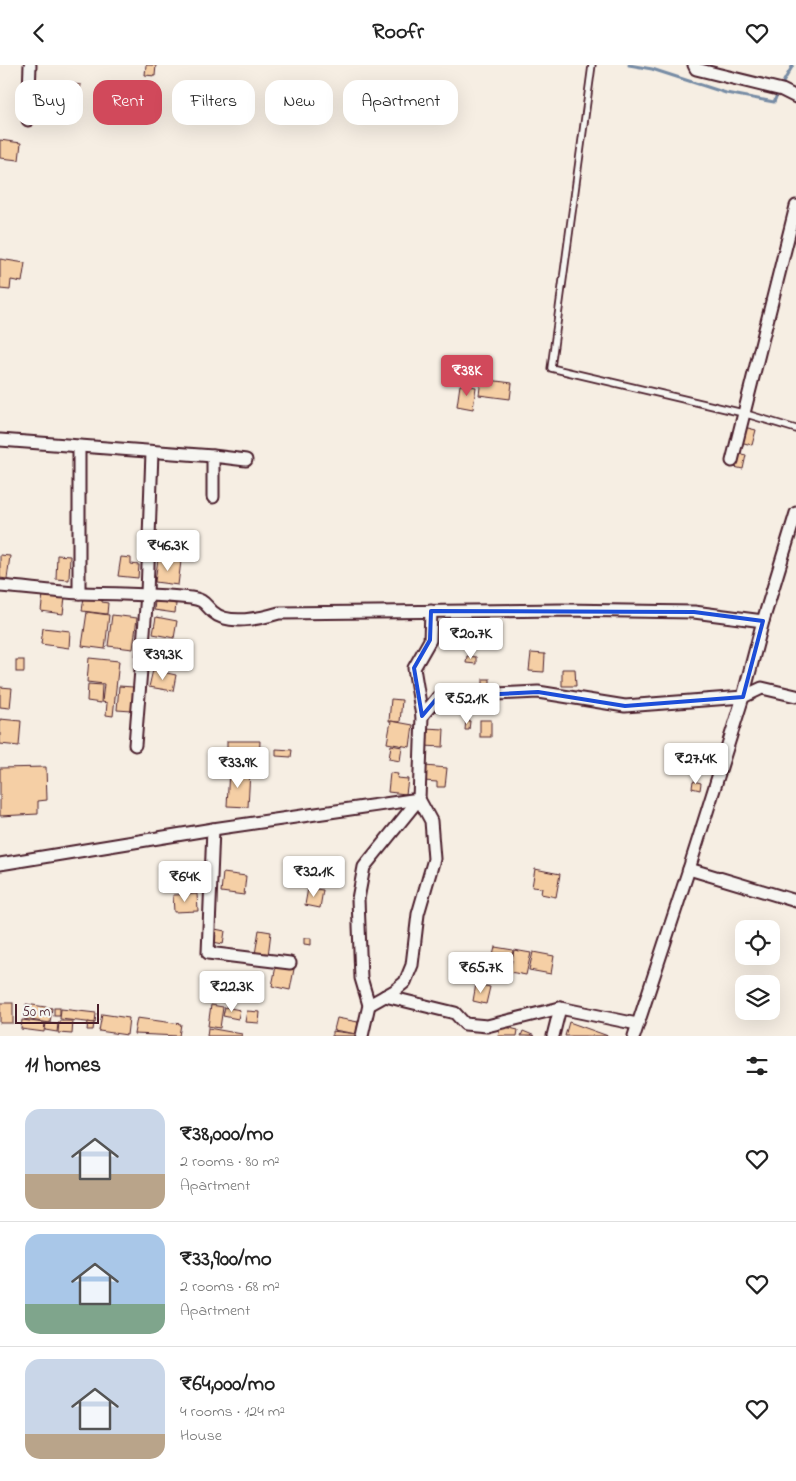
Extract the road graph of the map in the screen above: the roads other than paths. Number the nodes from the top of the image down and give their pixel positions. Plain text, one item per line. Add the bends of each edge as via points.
1 (30, 65) edge
2 (592, 65) edge
3 (694, 65) edge
4 (29, 80) edge
5 (796, 97) edge
6 (796, 207) edge
7 (743, 413) junction
8 (796, 429) edge
9 (0, 441) edge
10 (79, 447) junction
11 (152, 452) junction
12 (214, 456) junction
13 (246, 460) dead end
14 (732, 461) dead end
15 (213, 497) dead end
16 (795, 519) edge
17 (0, 586) edge
18 (79, 593) junction
19 (147, 594) junction
20 (430, 611) junction
21 (762, 621) junction
22 (796, 696) edge
23 (743, 697) junction
24 (422, 717) junction
25 (135, 745) dead end
26 (419, 799) junction
27 (213, 829) junction
28 (0, 864) edge
29 (689, 869) junction
30 (796, 901) edge
31 (290, 963) dead end
32 (384, 996) junction
33 (369, 1005) junction
34 (560, 1008) junction
35 (637, 1024) junction
36 (362, 1036) edge
37 (553, 1036) edge
38 (634, 1036) edge

1 - 4 street
2 - 7 lane via 551,368
3 - 5 street via 696,69 778,89
6 - 7 street
7 - 8 lane
7 - 14 street
9 - 10 street
10 - 11 street
10 - 18 street
11 - 12 street
11 - 19 street
12 - 13 street
12 - 15 street
16 - 21 street
17 - 18 street
18 - 19 street
19 - 20 street via 205,601 214,613 230,619 254,620 279,613
19 - 25 street
20 - 21 street via 694,612
20 - 24 street via 430,640 414,668
21 - 23 street
22 - 23 street via 762,688
23 - 24 street via 625,706 538,693 438,697
23 - 29 street
24 - 26 street
26 - 27 street
26 - 32 street via 431,821 434,859 418,914 412,965 405,982
26 - 33 street via 364,867 358,899 361,978
27 - 28 street
27 - 31 street via 208,953
29 - 30 street
29 - 35 street
32 - 33 street
32 - 34 street via 455,1013 465,1023 487,1026
33 - 36 street
34 - 35 street
34 - 37 street
35 - 38 street

